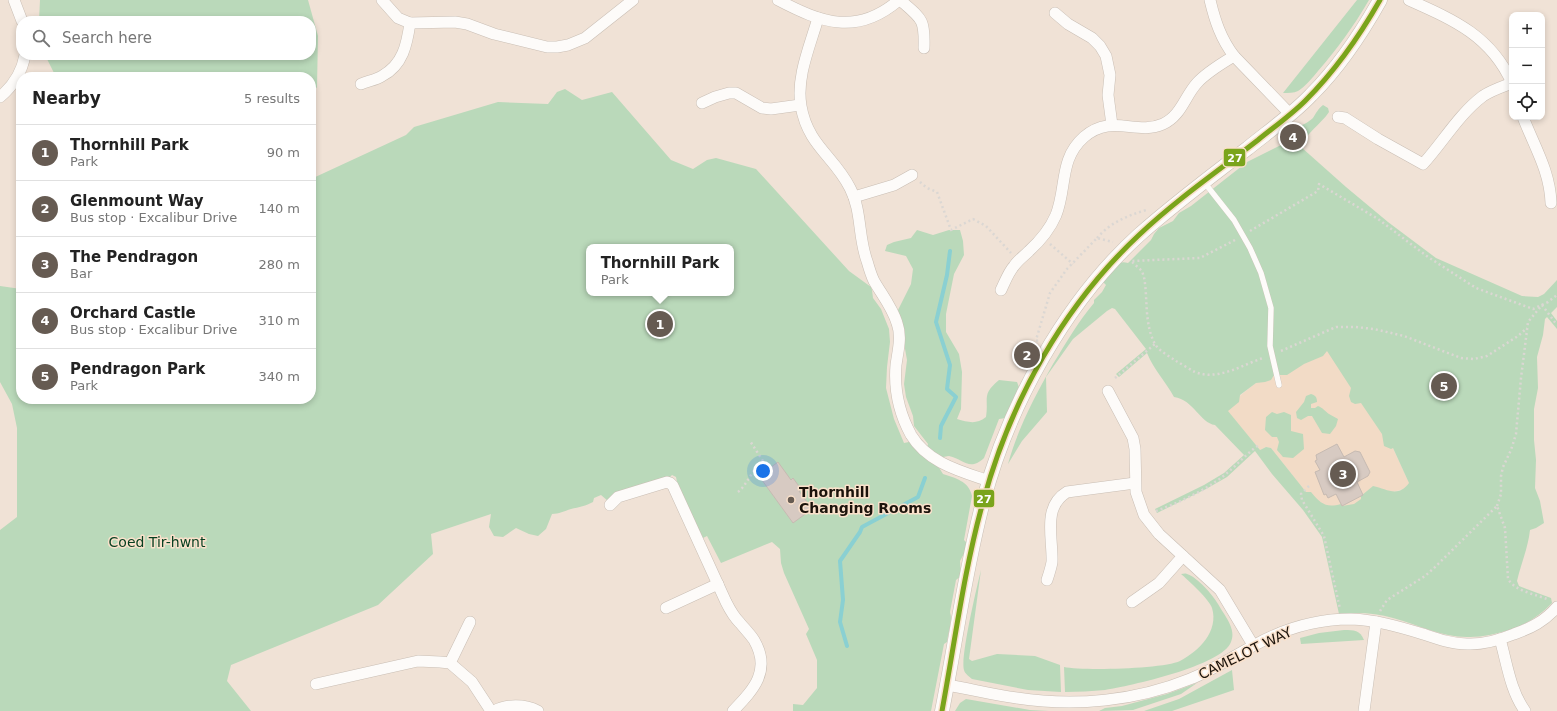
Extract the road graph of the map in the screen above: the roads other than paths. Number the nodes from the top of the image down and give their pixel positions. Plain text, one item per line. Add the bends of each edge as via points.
1 (14, 0) edge
2 (382, 0) edge
3 (633, 0) edge
4 (778, 0) edge
5 (899, 0) edge
6 (1210, 0) edge
7 (1380, 0) edge
8 (1409, 0) edge
9 (1055, 13) dead end
10 (20, 16) edge
11 (818, 18) junction
12 (410, 23) junction
13 (924, 48) dead end
14 (1234, 56) junction
15 (24, 60) edge
16 (20, 72) edge
17 (1509, 77) edge
18 (16, 79) edge
19 (361, 84) dead end
20 (1510, 84) edge
21 (0, 97) edge
22 (702, 103) dead end
23 (800, 105) junction
24 (1290, 114) junction
25 (1338, 117) dead end
26 (1524, 120) edge
27 (1112, 125) junction
28 (912, 175) road end
29 (1204, 181) junction
30 (854, 197) junction
31 (1551, 202) dead end
32 (1001, 290) dead end
33 (1279, 385) dead end
34 (1108, 391) dead end
35 (990, 481) junction
36 (1134, 483) junction
37 (610, 505) dead end
38 (1183, 556) junction
39 (1047, 580) dead end
40 (718, 584) junction
41 (1132, 602) dead end
42 (1555, 604) edge
43 (666, 608) dead end
44 (1378, 619) junction
45 (470, 622) dead end
46 (1500, 639) junction
47 (1253, 646) junction
48 (450, 663) junction
49 (316, 684) dead end
50 (947, 685) junction
51 (1086, 706) edge
52 (492, 711) edge
53 (538, 711) edge
54 (733, 711) edge
55 (942, 711) edge
56 (1364, 711) edge
57 (1525, 711) edge

1 - 10 street
2 - 12 street via 398,18
3 - 12 street via 585,38 557,47 547,47 455,22
4 - 11 street
5 - 11 street via 880,14 863,20 838,22
5 - 13 street via 924,24
6 - 14 street via 1220,32
7 - 24 street via 1341,60 1312,94
8 - 17 street via 1464,27 1476,36 1496,56
9 - 27 street via 1092,38 1106,56 1110,75 1108,95
11 - 23 street via 802,74
12 - 19 street via 404,53 399,62 382,76
14 - 24 street
14 - 27 street via 1197,83 1182,107 1170,120 1158,126 1145,128
15 - 16 street
18 - 21 street
20 - 25 street via 1484,96 1473,105 1423,164 1345,118
22 - 23 street via 736,93 762,108
23 - 30 street via 805,125 814,141 842,173
24 - 29 street
26 - 31 street via 1547,172
27 - 32 street via 1085,136 1070,154 1056,213 1043,237 1014,265
28 - 30 street via 894,185
29 - 33 lane via 1234,220 1261,273 1269,298 1272,321 1270,346
29 - 35 street via 1138,236 1080,302 1048,348 1012,418
30 - 35 street via 866,259 874,281 890,306 898,326 900,340 895,377 906,425 928,455 946,465
34 - 36 street via 1133,438
35 - 50 street via 974,544
36 - 38 street via 1144,515 1159,534
36 - 39 street via 1067,492 1060,496 1051,512 1052,563
37 - 40 street via 618,497 670,483
38 - 41 street via 1159,584
38 - 47 street via 1220,590
40 - 43 street
40 - 54 street via 733,614 754,640 761,660 761,670 754,688
42 - 46 street, CAMELOT WAY via 1537,624
44 - 46 street, CAMELOT WAY via 1457,644 1478,644
44 - 47 street, CAMELOT WAY via 1312,624 1281,633
44 - 56 street
45 - 48 street
46 - 57 street via 1512,686
47 - 51 street, CAMELOT WAY via 1207,672 1168,687
48 - 49 street via 418,661
48 - 52 street via 472,682
50 - 51 street, CAMELOT WAY via 1024,699
50 - 55 street
52 - 53 street via 522,706

